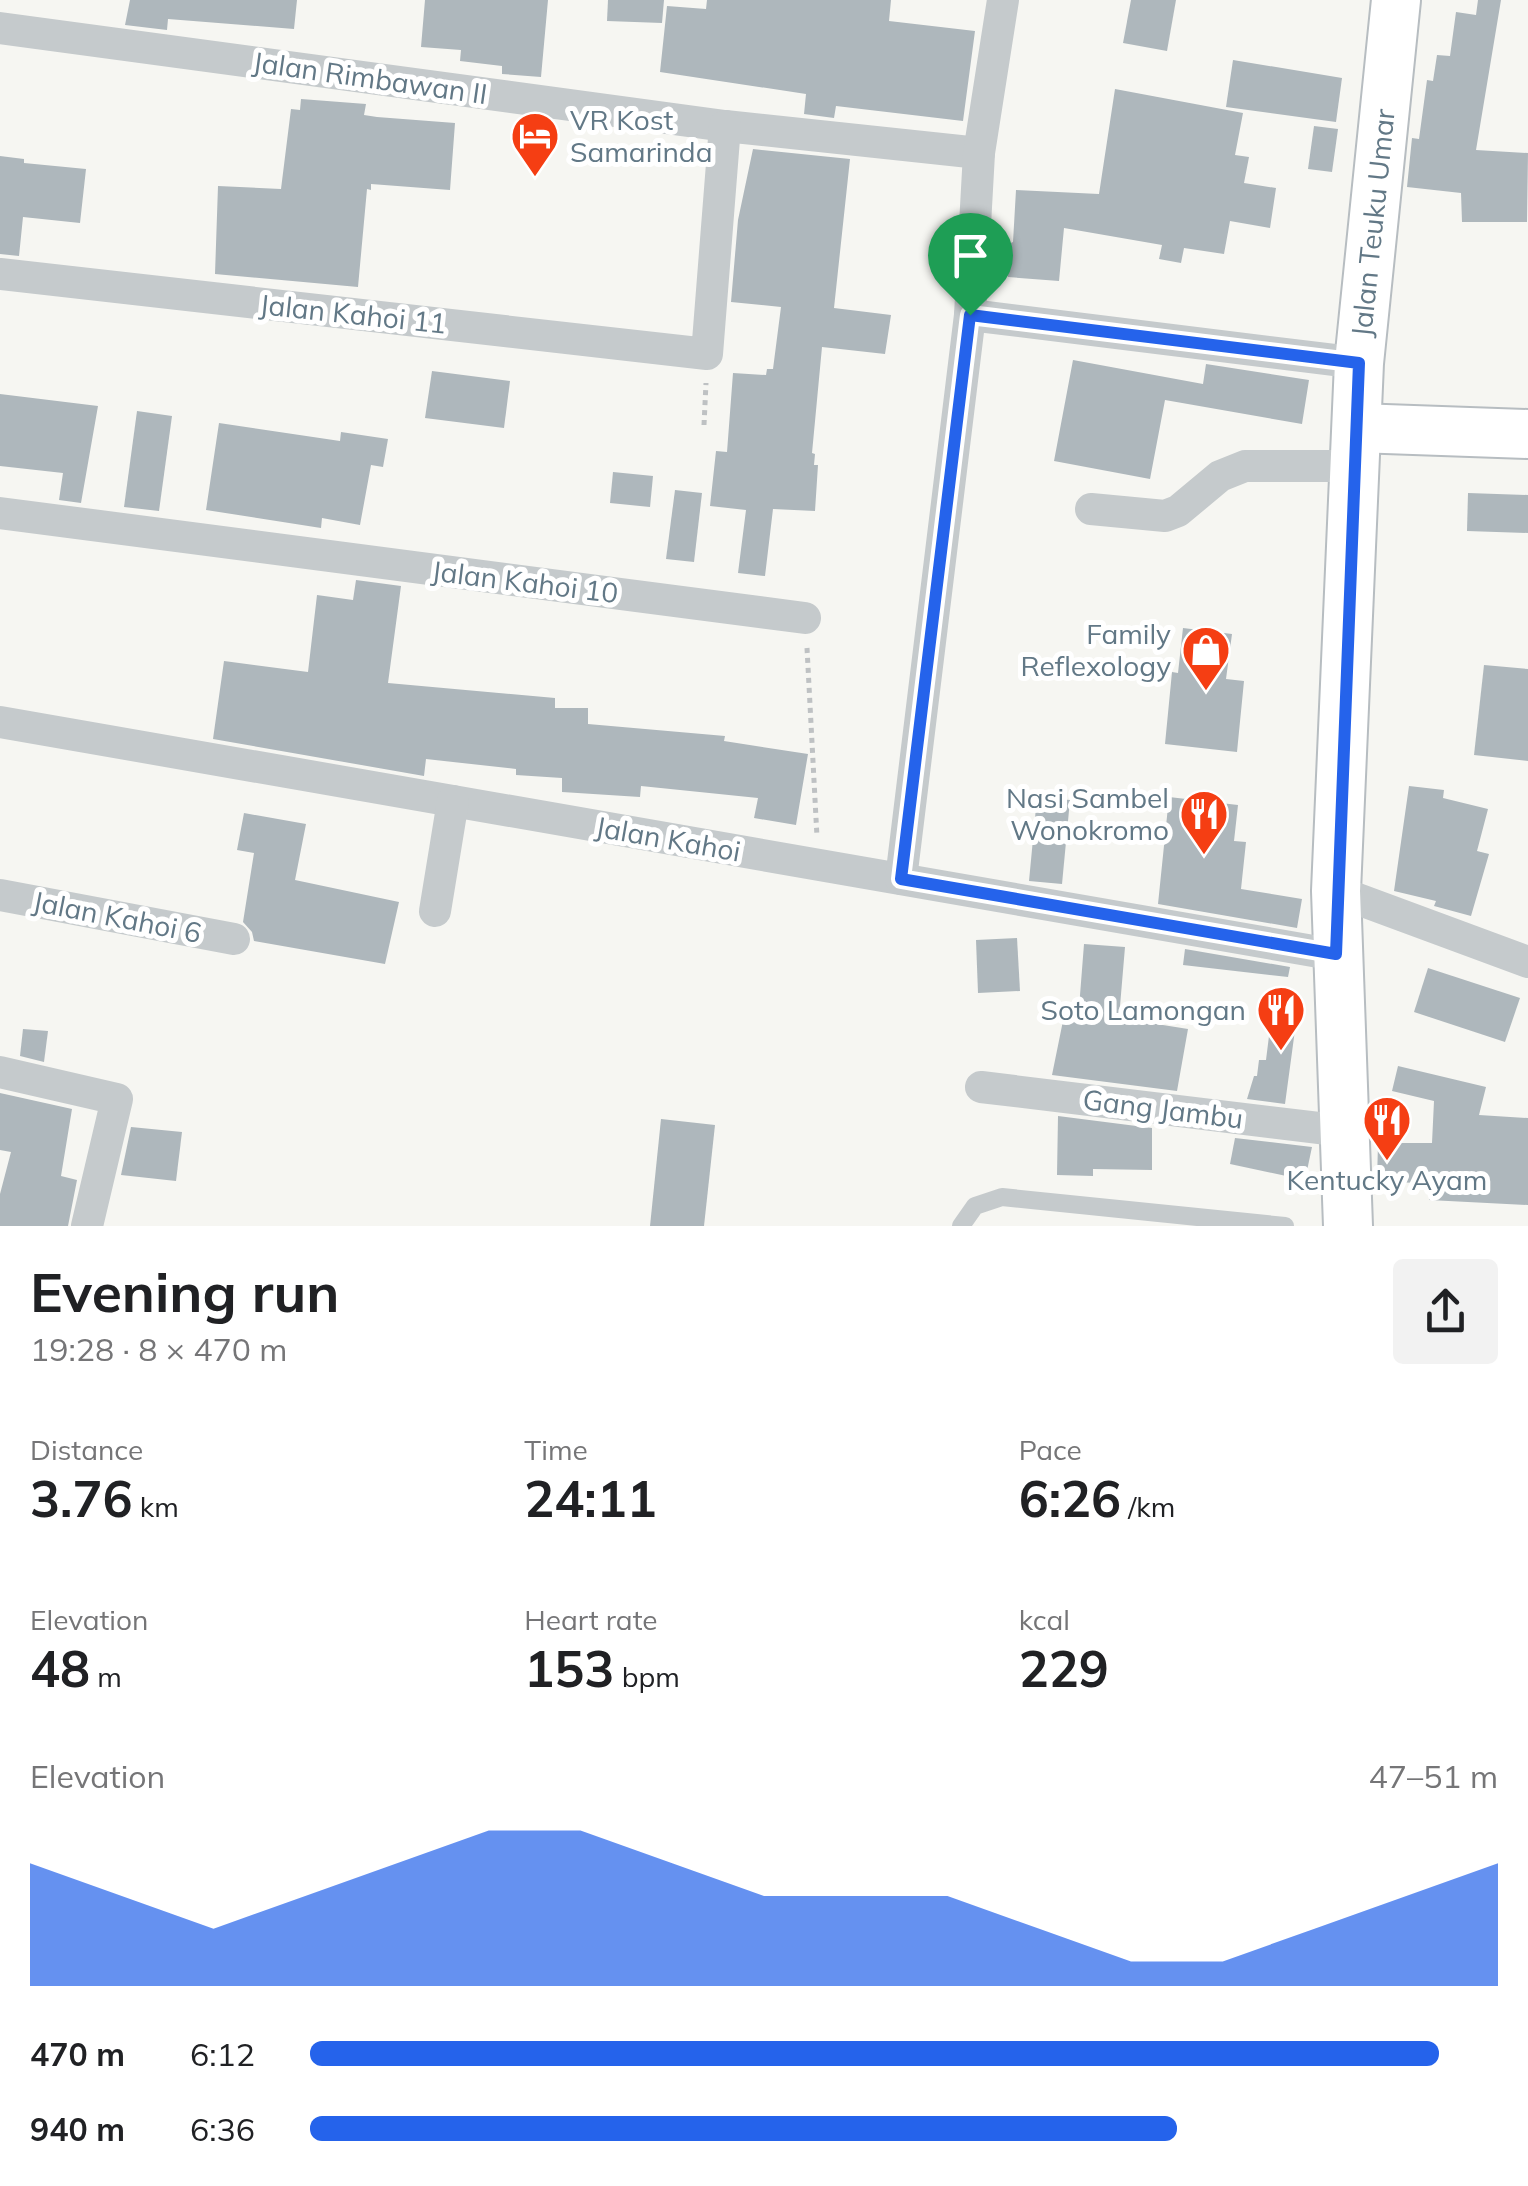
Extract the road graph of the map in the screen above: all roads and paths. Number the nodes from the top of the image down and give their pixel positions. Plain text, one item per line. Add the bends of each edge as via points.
1 (1003, 0) edge
2 (1396, 0) edge
3 (0, 28) edge
4 (725, 126) junction
5 (980, 154) junction
6 (0, 274) edge
7 (970, 315) junction
8 (707, 354) junction
9 (1359, 363) junction
10 (704, 425) dead end
11 (1528, 434) edge
12 (1356, 446) junction
13 (1091, 509) dead end
14 (0, 513) edge
15 (805, 618) joint
16 (0, 722) edge
17 (453, 802) junction
18 (819, 865) junction
19 (901, 879) junction
20 (1336, 891) junction
21 (0, 895) edge
22 (435, 911) dead end
23 (234, 939) dead end
24 (1336, 954) junction
25 (1528, 962) edge
26 (0, 1072) edge
27 (981, 1087) dead end
28 (1344, 1130) junction
29 (87, 1226) edge
30 (962, 1226) edge
31 (1284, 1226) edge
32 (1348, 1226) edge

1 - 5 street
2 - 9 main road, Jalan Teuku Umar
3 - 4 street, Jalan Rimbawan II
4 - 5 street, Jalan Rimbawan II
4 - 8 street
5 - 7 street
6 - 8 street, Jalan Kahoi 11
7 - 9 street
7 - 19 street
8 - 10 path
9 - 12 main road, Jalan Teuku Umar
11 - 12 main road
12 - 13 street via 1245,466 1165,516
12 - 20 main road, Jalan Teuku Umar
14 - 15 street, Jalan Kahoi 10
15 - 18 path
16 - 17 street, Jalan Kahoi
17 - 18 street, Jalan Kahoi
17 - 22 street
18 - 19 street, Jalan Kahoi
19 - 24 street, Jalan Kahoi
20 - 24 main road, Jalan Teuku Umar
20 - 25 street
21 - 23 street, Jalan Kahoi 6
24 - 28 main road, Jalan Teuku Umar
26 - 29 street via 117,1099
27 - 28 street, Gang Jambu
28 - 32 main road, Jalan Teuku Umar
30 - 31 lane via 974,1206 1002,1197

